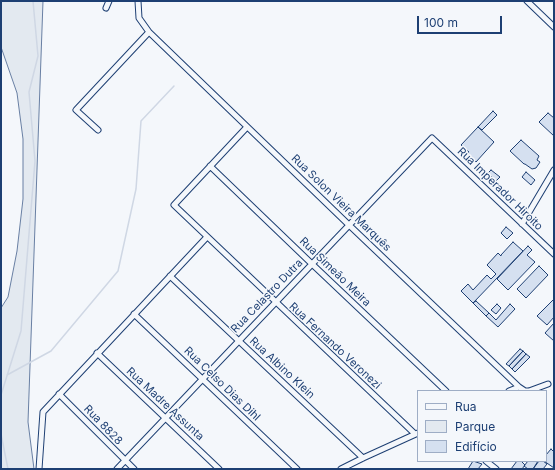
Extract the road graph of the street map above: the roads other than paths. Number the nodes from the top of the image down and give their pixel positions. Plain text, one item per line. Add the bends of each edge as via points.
1 (108, 1) edge
2 (138, 1) edge
3 (527, 1) edge
4 (106, 8) dead end
5 (554, 27) edge
6 (149, 32) junction
7 (247, 127) junction
8 (98, 130) dead end
9 (432, 138) joint
10 (210, 166) junction
11 (554, 170) edge
12 (522, 224) junction
13 (349, 225) junction
14 (207, 237) junction
15 (554, 254) edge
16 (312, 264) junction
17 (170, 276) junction
18 (275, 302) junction
19 (134, 314) junction
20 (238, 341) junction
21 (97, 354) junction
22 (202, 379) junction
23 (548, 384) dead end
24 (519, 387) junction
25 (445, 390) edge
26 (512, 390) edge
27 (524, 390) edge
28 (531, 390) edge
29 (59, 394) junction
30 (165, 418) junction
31 (416, 434) edge
32 (363, 458) junction
33 (125, 460) junction
34 (487, 462) edge
35 (39, 469) edge
36 (117, 469) edge
37 (134, 469) edge
38 (219, 469) edge
39 (297, 469) edge
40 (341, 469) edge
41 (496, 469) edge

1 - 4 street
2 - 6 street, Rua Solon Vieira Marquês via 139,18
3 - 5 street
6 - 7 street, Rua Solon Vieira Marquês
6 - 8 street via 76,110
7 - 10 street
7 - 13 street, Rua Solon Vieira Marquês
9 - 12 street, Rua Imperador Hiroito
9 - 13 street, Rua Celastro Dutra
10 - 14 street, Rua Fernando Veronezi via 174,205
10 - 16 street, Rua Simeão Meira
11 - 12 street
12 - 15 street, Rua Imperador Hiroito
13 - 16 street, Rua Celastro Dutra
13 - 24 street, Rua Solon Vieira Marquês
14 - 17 street
14 - 18 street, Rua Fernando Veronezi
16 - 18 street, Rua Celastro Dutra
16 - 25 street, Rua Simeão Meira
17 - 19 street
17 - 20 street, Rua Albino Klein
18 - 20 street, Rua Celastro Dutra
18 - 31 street, Rua Fernando Veronezi
19 - 21 street
19 - 22 street, Rua Celso Dias Dihl
20 - 22 street, Rua Celastro Dutra
20 - 32 street, Rua Albino Klein
21 - 29 street
21 - 30 street, Rua Madre Assunta
22 - 30 street, Rua Celastro Dutra
22 - 39 street, Rua Celso Dias Dihl
23 - 28 street
24 - 26 street
24 - 27 street, Rua Solon Vieira Marquês
29 - 33 street, Rua 8828
29 - 35 street via 43,412
30 - 33 street, Rua Celastro Dutra
30 - 38 street, Rua Madre Assunta
31 - 32 street
32 - 40 street
33 - 36 street, Rua Celastro Dutra
33 - 37 street, Rua 8828
34 - 41 street

